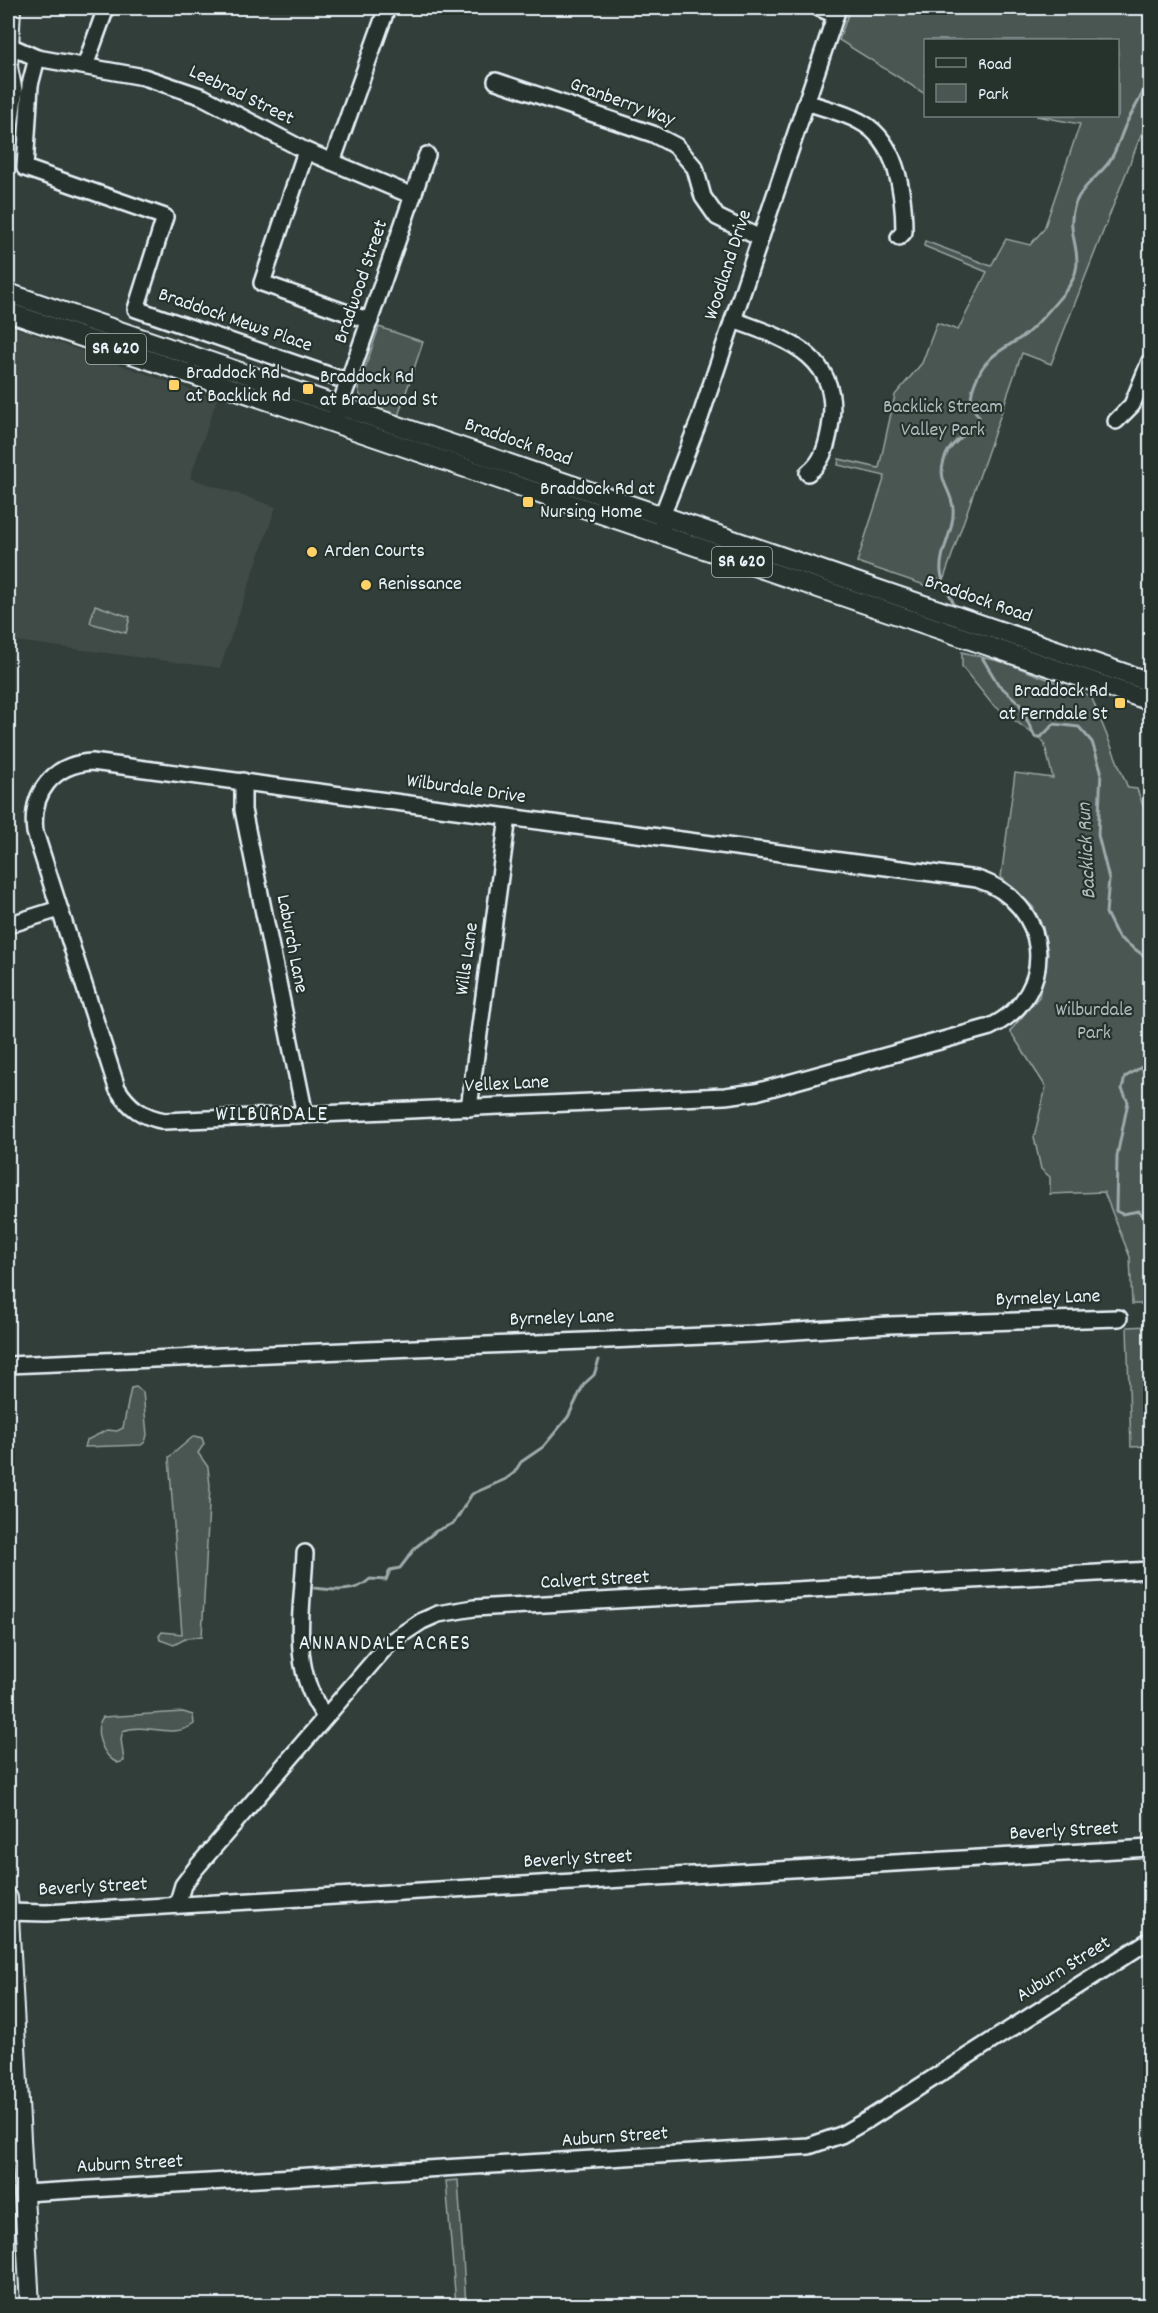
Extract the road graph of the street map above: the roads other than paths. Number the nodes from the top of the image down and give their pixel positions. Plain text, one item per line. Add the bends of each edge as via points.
1 (11, 8) edge
2 (106, 8) edge
3 (387, 8) edge
4 (819, 8) edge
5 (836, 11) edge
6 (10, 46) junction
7 (37, 58) junction
8 (86, 66) junction
9 (8, 68) edge
10 (496, 81) dead end
11 (806, 102) junction
12 (8, 130) edge
13 (306, 151) junction
14 (428, 155) dead end
15 (332, 162) junction
16 (413, 196) junction
17 (898, 237) dead end
18 (760, 238) junction
19 (8, 292) edge
20 (8, 312) edge
21 (733, 320) junction
22 (370, 321) junction
23 (1150, 361) edge
24 (349, 382) junction
25 (337, 415) junction
26 (1116, 421) dead end
27 (808, 473) dead end
28 (662, 516) junction
29 (664, 536) junction
30 (1150, 682) edge
31 (1150, 701) edge
32 (243, 781) junction
33 (508, 817) junction
34 (59, 909) junction
35 (8, 925) edge
36 (1038, 945) joint
37 (469, 1107) junction
38 (305, 1115) junction
39 (1119, 1318) dead end
40 (8, 1365) edge
41 (305, 1553) dead end
42 (1150, 1570) edge
43 (325, 1716) junction
44 (1150, 1848) edge
45 (8, 1905) edge
46 (177, 1905) junction
47 (1150, 1940) edge
48 (9, 1970) edge
49 (24, 2193) junction
50 (30, 2306) edge

1 - 6 main road
2 - 8 street
3 - 15 street
4 - 5 street
5 - 11 street, Woodland Drive
6 - 7 street, Leebrad Street
6 - 9 main road
7 - 8 street, Leebrad Street
7 - 24 street, Braddock Mews Place via 30,86 25,168 165,217 136,309
8 - 13 street, Leebrad Street via 144,77 203,97
9 - 12 main road via 13,93
10 - 18 street, Granberry Way via 652,134 676,146 695,168 703,197 717,217
11 - 17 street via 858,120 887,148 903,203 904,232
11 - 18 street, Woodland Drive
13 - 15 street, Leebrad Street
13 - 22 street via 261,283
14 - 16 street, Bradwood Street
15 - 16 street, Leebrad Street
16 - 22 street, Bradwood Street
18 - 21 street, Woodland Drive
19 - 25 main road, Braddock Road / SR 620
20 - 25 main road, Braddock Road / SR 620
21 - 27 street via 800,347 825,378 832,406 828,439 817,466
21 - 28 street, Woodland Drive
22 - 24 street, Bradwood Street
23 - 26 street via 1132,405
24 - 25 street, Bradwood Street
25 - 28 main road, Braddock Road / SR 620
25 - 29 main road, Braddock Road / SR 620
28 - 29 street, Woodland Drive
28 - 30 main road, Braddock Road / SR 620
29 - 31 main road, Braddock Road / SR 620
32 - 33 street, Wilburdale Drive
32 - 34 street, Wilburdale Drive via 92,762 80,762 60,771 43,787 33,820
32 - 38 street, Laburch Lane via 243,810
33 - 36 street, Wilburdale Drive via 977,879 1013,898 1030,920
33 - 37 street, Wills Lane
34 - 35 street
34 - 38 street, Vellex Lane via 112,1077 130,1106 165,1121
36 - 37 street, Vellex Lane via 1034,980 1011,1014 990,1027 895,1055 746,1094
37 - 38 street, Vellex Lane
39 - 40 street, Byrneley Lane
41 - 43 street via 301,1659 308,1689
42 - 43 street, Calvert Street via 456,1610 422,1621 390,1642
43 - 46 street, Calvert Street via 196,1868 183,1885
44 - 46 street, Beverly Street
45 - 46 street, Beverly Street
45 - 48 main road
47 - 49 street, Auburn Street via 869,2119 842,2135 809,2146
48 - 49 main road
49 - 50 main road

